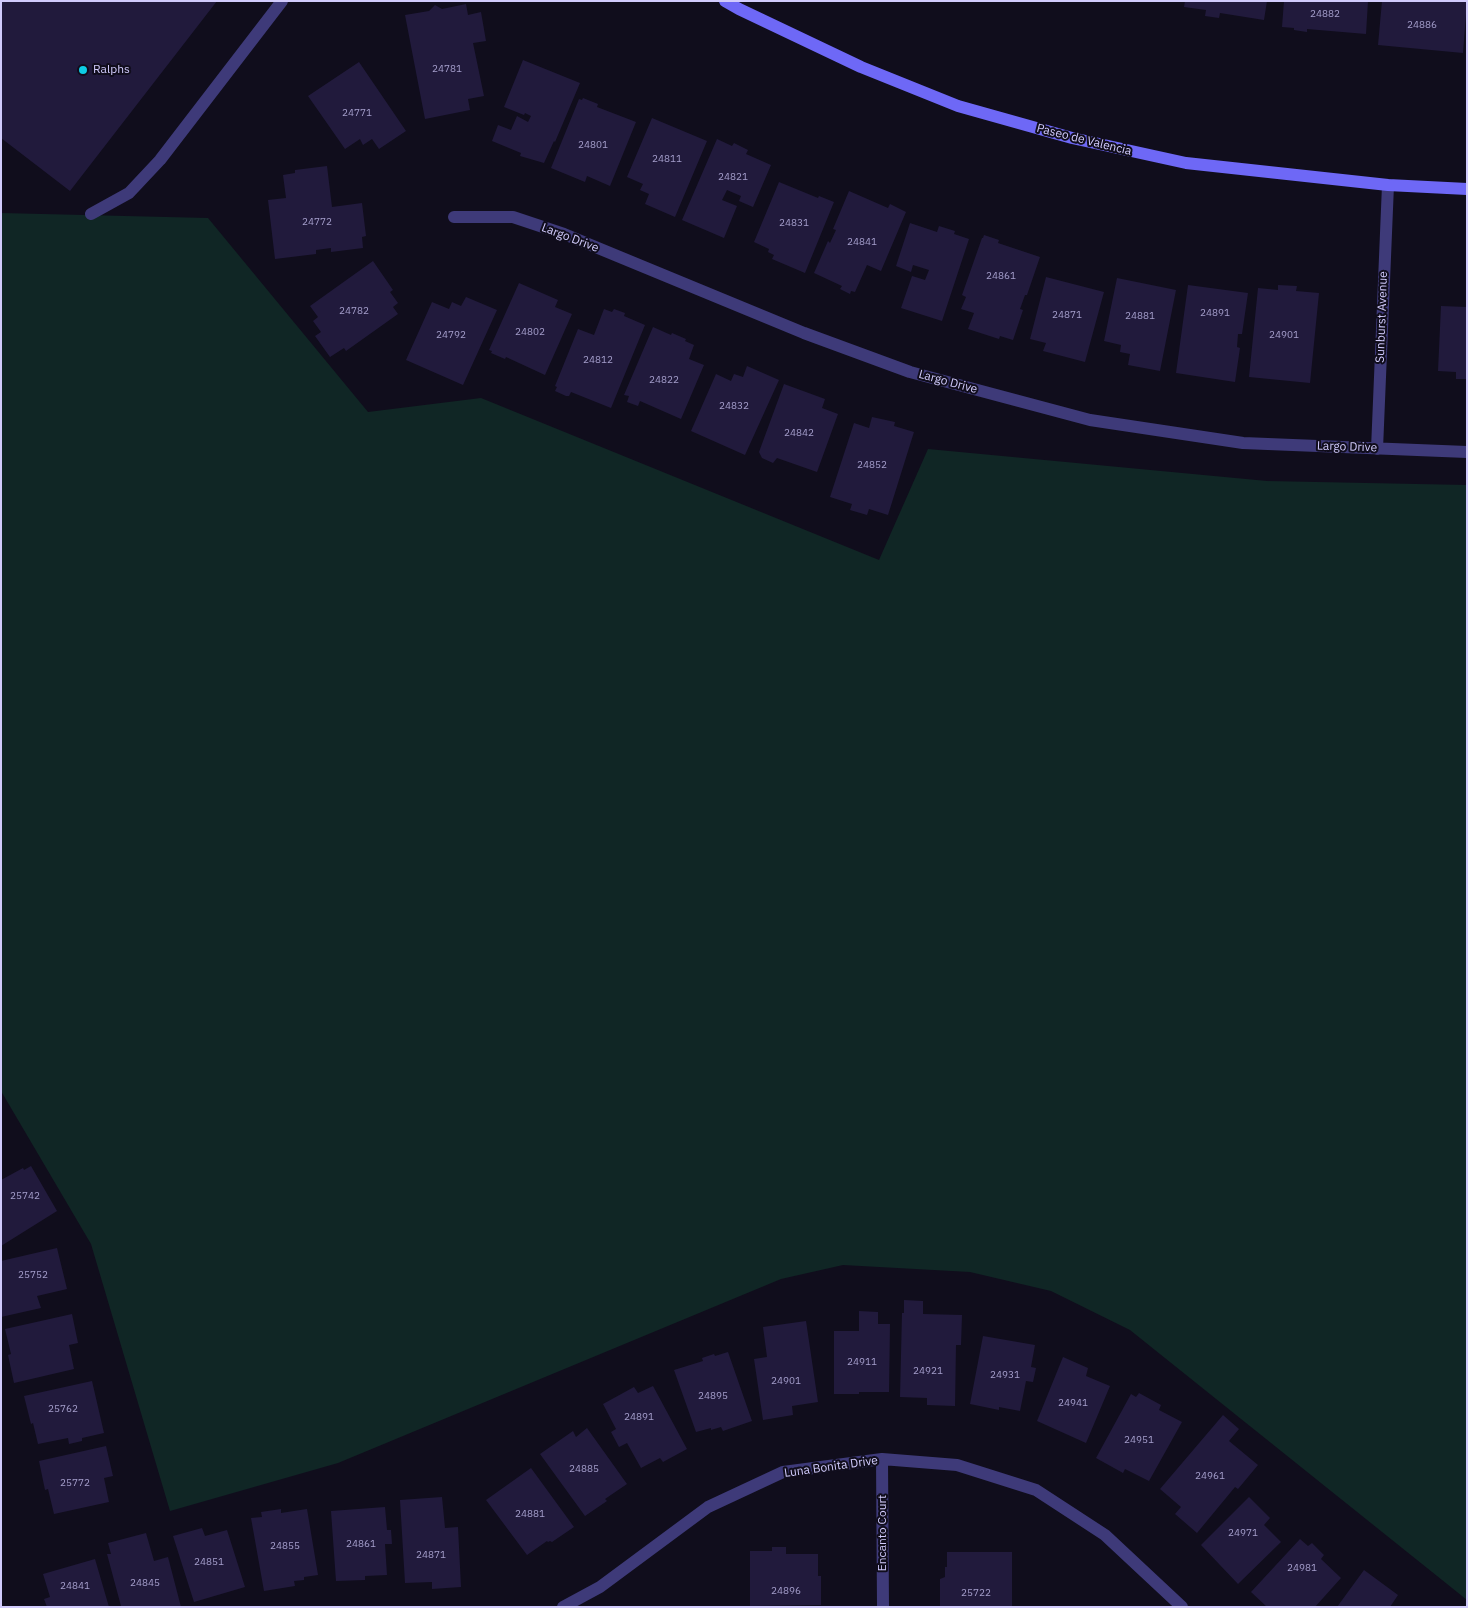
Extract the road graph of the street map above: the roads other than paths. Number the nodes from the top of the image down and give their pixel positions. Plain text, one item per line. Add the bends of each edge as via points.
1 (282, 1) edge
2 (725, 1) edge
3 (1388, 185) junction
4 (1467, 189) edge
5 (91, 214) dead end
6 (454, 217) dead end
7 (1377, 448) junction
8 (1467, 452) edge
9 (882, 1459) junction
10 (563, 1607) edge
11 (883, 1607) edge
12 (1182, 1607) edge

1 - 5 street via 160,160 129,193
2 - 3 main road, Paseo de Valencia via 861,67 958,106 1072,138 1186,163
3 - 4 main road, Paseo de Valencia
3 - 7 street, Sunburst Avenue
6 - 7 street, Largo Drive via 513,217 564,234 804,333 910,372 1090,420 1243,443
7 - 8 street, Largo Drive
9 - 10 street, Luna Bonita Drive via 783,1472 708,1507 600,1587
9 - 11 street, Encanto Court
9 - 12 street, Luna Bonita Drive via 957,1465 1036,1490 1105,1535

